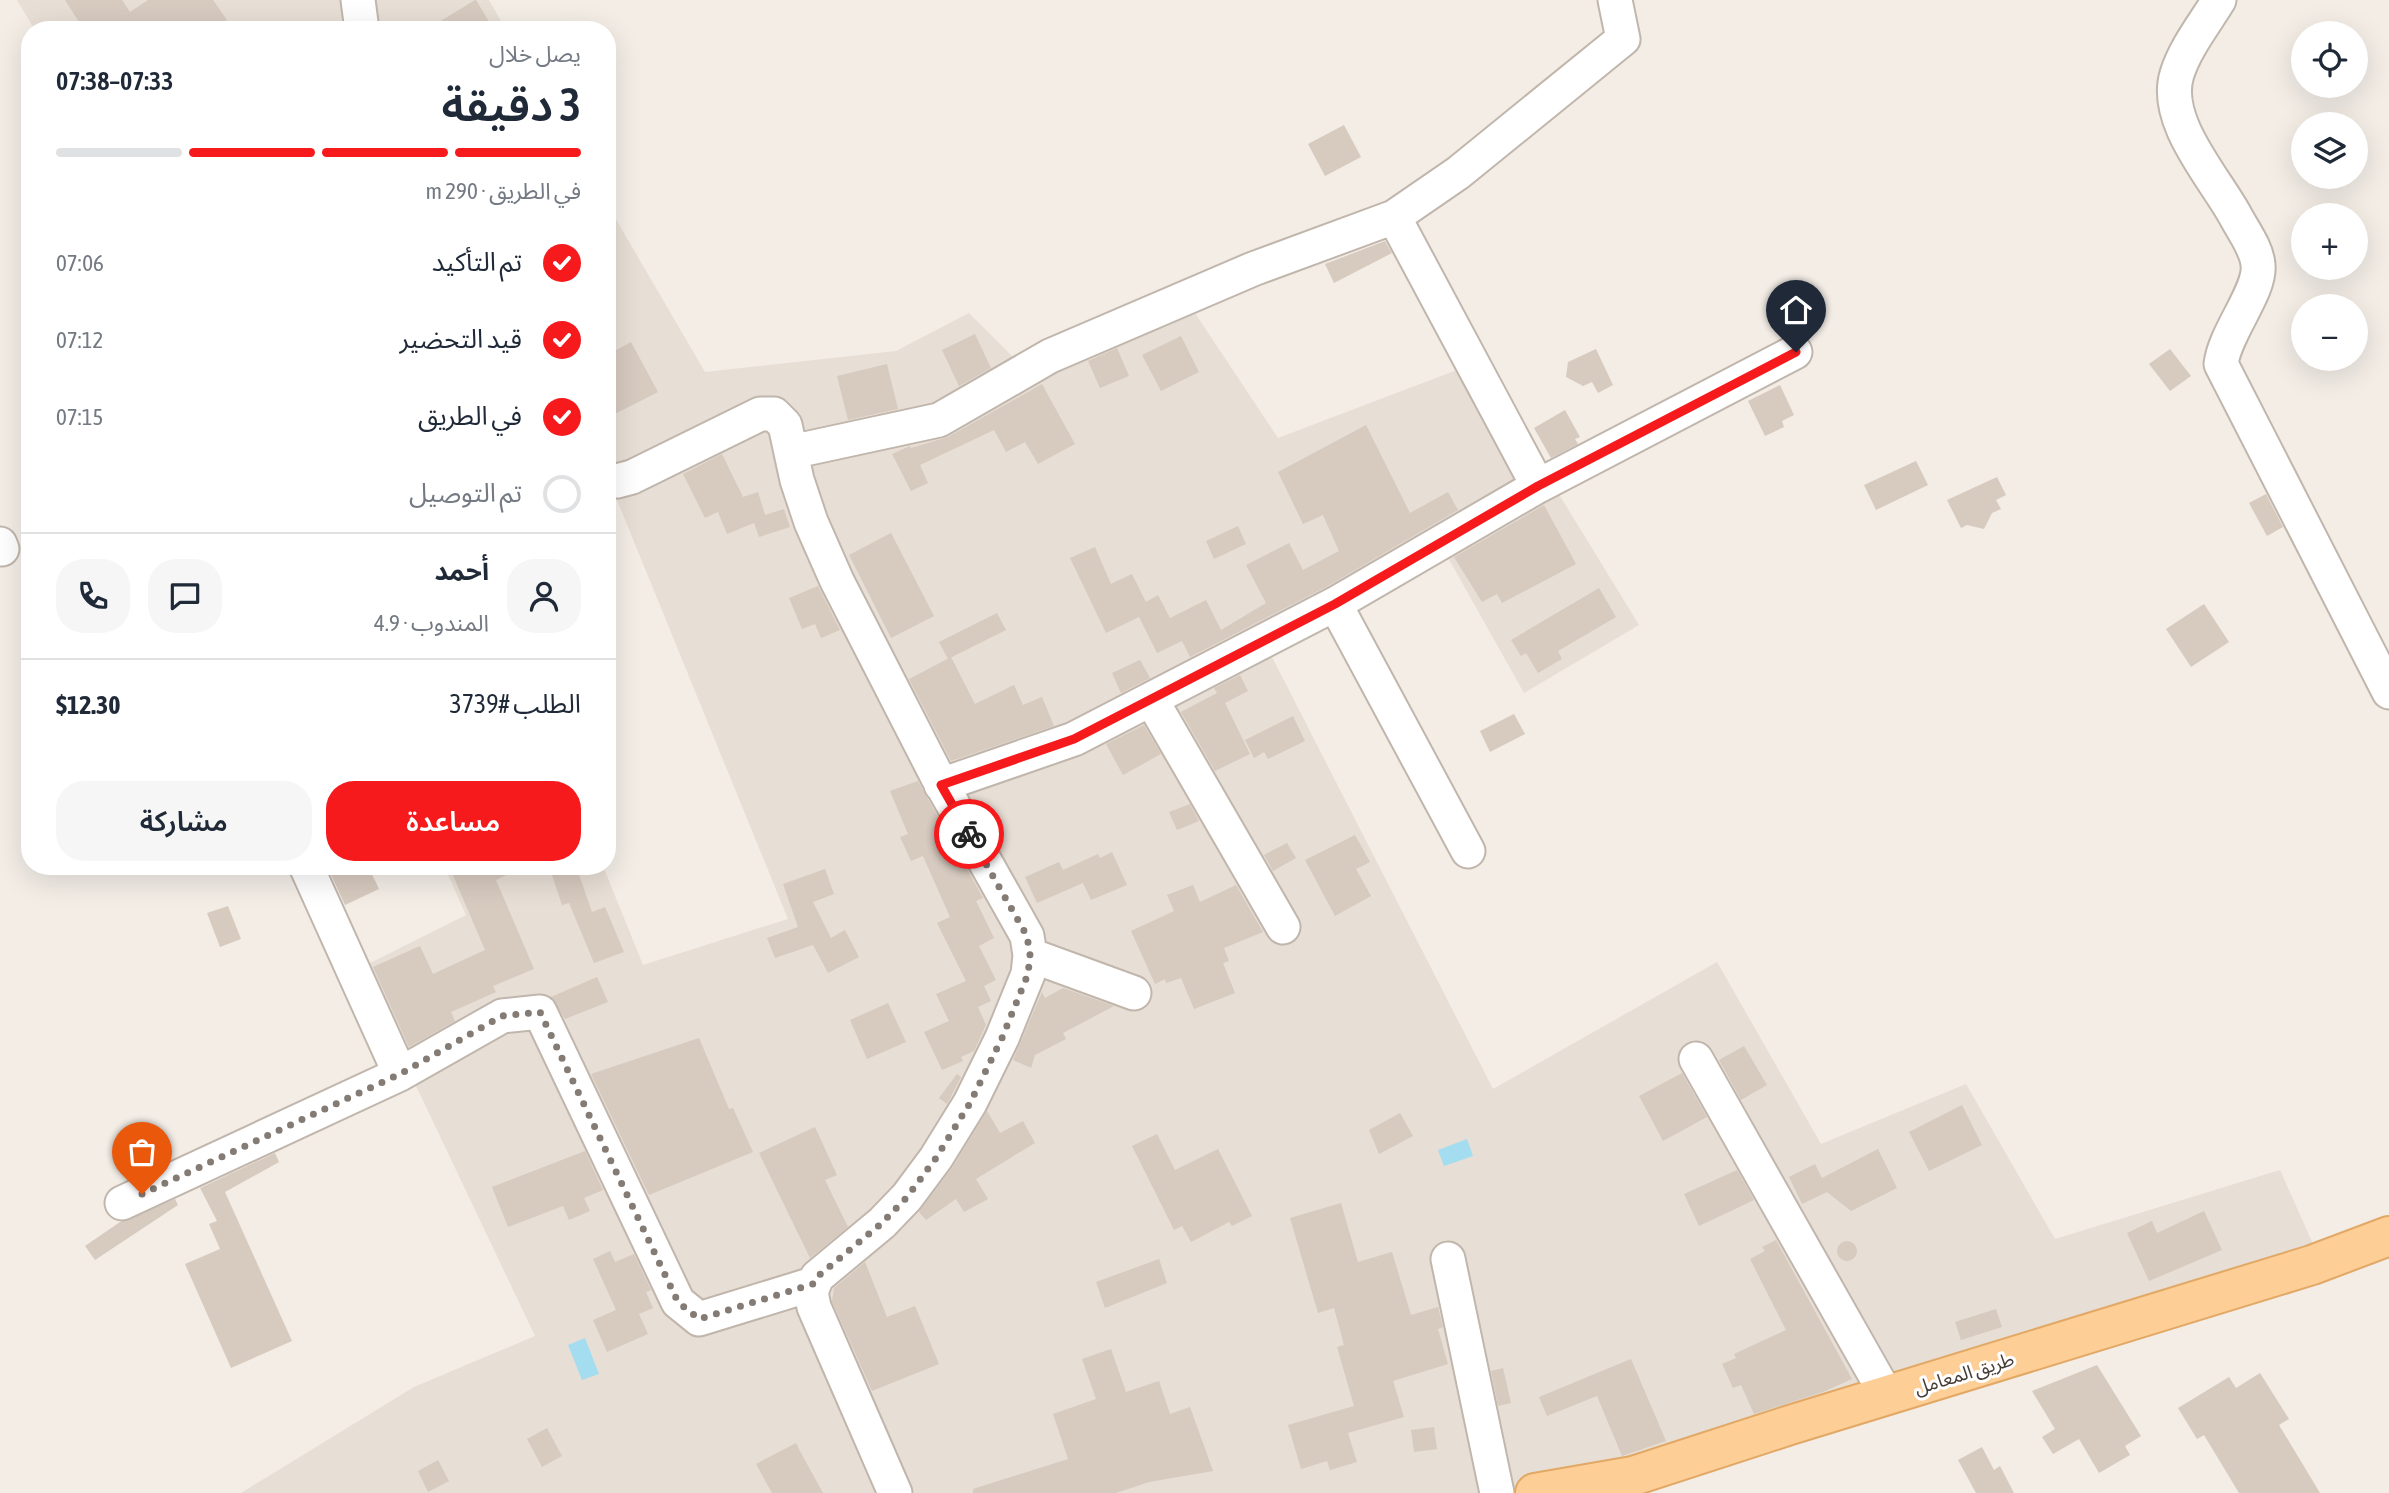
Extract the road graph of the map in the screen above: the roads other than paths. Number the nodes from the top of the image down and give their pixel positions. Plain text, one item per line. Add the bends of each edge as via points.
1 (358, 0) edge
2 (1615, 0) edge
3 (2219, 0) edge
4 (361, 21) edge
5 (1394, 217) junction
6 (1796, 352) dead end
7 (791, 452) junction
8 (616, 481) edge
9 (1538, 486) junction
10 (1335, 604) junction
11 (2389, 692) edge
12 (1151, 699) junction
13 (941, 785) junction
14 (1468, 852) dead end
15 (310, 875) edge
16 (1283, 926) dead end
17 (1030, 955) junction
18 (1134, 993) dead end
19 (1696, 1059) dead end
20 (400, 1074) junction
21 (122, 1203) dead end
22 (2389, 1236) edge
23 (1448, 1259) dead end
24 (813, 1284) junction
25 (1887, 1396) junction
26 (895, 1493) edge
27 (1497, 1493) edge
28 (1535, 1493) edge

1 - 4 street
2 - 5 street via 1623,39 1458,173
3 - 11 street via 2184,57 2173,91 2186,136 2232,209 2259,268 2221,364
5 - 7 street via 1253,270 1050,356 939,420
5 - 9 street
6 - 9 street
7 - 8 street via 781,419 760,414
7 - 13 street via 811,522 836,581
9 - 10 street
10 - 12 street
10 - 14 street
12 - 13 street via 1074,739
12 - 16 street
13 - 17 street via 1023,927
15 - 20 street
17 - 18 street
17 - 24 street via 1028,974 1002,1038 936,1158 882,1223
19 - 25 street
20 - 21 street
20 - 24 street via 502,1016 540,1012 678,1302 699,1319
22 - 25 main road, طريق المعامل via 2312,1265
23 - 27 street
24 - 26 street via 814,1307
25 - 28 main road, طريق المعامل via 1633,1476

